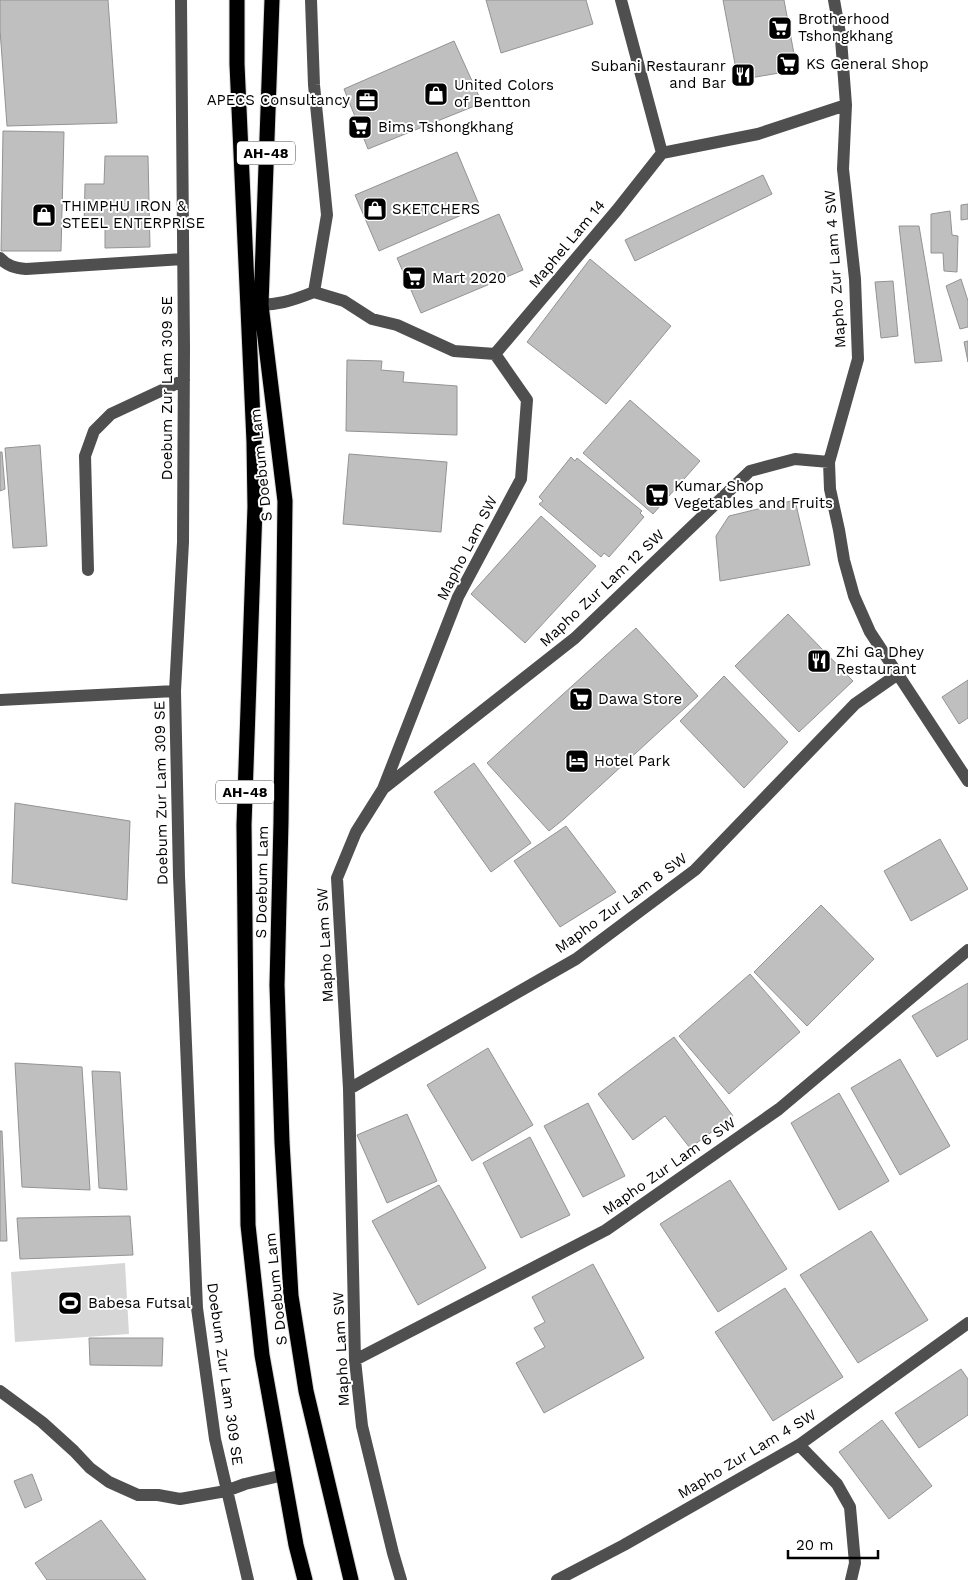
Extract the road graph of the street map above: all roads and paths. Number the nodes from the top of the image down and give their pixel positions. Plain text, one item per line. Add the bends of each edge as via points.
1 (181, 0) edge
2 (237, 0) edge
3 (272, 0) edge
4 (311, 0) edge
5 (621, 0) edge
6 (834, 0) edge
7 (846, 105) junction
8 (662, 153) junction
9 (0, 258) edge
10 (183, 260) junction
11 (314, 292) junction
12 (254, 304) junction
13 (495, 354) junction
14 (184, 380) junction
15 (829, 462) junction
16 (88, 570) dead end
17 (898, 674) junction
18 (175, 691) junction
19 (0, 700) edge
20 (968, 781) edge
21 (383, 789) junction
22 (968, 950) edge
23 (349, 1089) junction
24 (968, 1323) edge
25 (355, 1360) junction
26 (0, 1392) edge
27 (799, 1445) junction
28 (284, 1475) junction
29 (226, 1491) junction
30 (248, 1580) edge
31 (305, 1580) edge
32 (351, 1580) edge
33 (401, 1580) edge
34 (557, 1580) edge
35 (851, 1580) edge

1 - 10 street, Doebum Zur Lam 309 SE
2 - 12 highway, S Doebum Lam / AH-48 via 244,211
3 - 12 highway, S Doebum Lam / AH-48
4 - 11 street via 314,85 327,215
5 - 8 street
6 - 7 street, Mapho Zur Lam 4 SW via 841,39
7 - 8 street via 758,134
7 - 15 street, Mapho Zur Lam 4 SW via 843,169 855,279 858,359
8 - 13 street, Maphel Lam 14
9 - 10 street via 5,264 26,269
10 - 14 street, Doebum Zur Lam 309 SE
11 - 12 street via 288,302
11 - 13 street via 344,301 372,319 397,325 454,350
12 - 28 highway, S Doebum Lam / AH-48 via 255,507 244,825 248,1225 262,1355
12 - 32 highway, S Doebum Lam / AH-48 via 285,501 277,985 291,1296 306,1391
13 - 21 street, Mapho Lam SW via 527,400 522,479 458,597
14 - 16 street via 111,414 94,431 85,456
14 - 18 street, Doebum Zur Lam 309 SE via 183,542
15 - 17 street, Mapho Zur Lam 4 SW via 830,489 854,596 870,632
15 - 21 street, Mapho Zur Lam 12 SW via 795,459 750,471 575,638
17 - 20 street, Mapho Zur Lam 4 SW
17 - 23 street, Mapho Zur Lam 8 SW via 855,704 695,870 576,959
18 - 19 street
18 - 29 street, Doebum Zur Lam 309 SE via 179,876 197,1308 214,1439
21 - 23 street, Mapho Lam SW via 356,832 337,878
22 - 25 street, Mapho Zur Lam 6 SW via 779,1109 606,1230
23 - 25 street, Mapho Lam SW
24 - 27 street, Mapho Zur Lam 4 SW
25 - 33 street, Mapho Lam SW via 362,1426
26 - 29 street via 42,1422 90,1468 109,1482 138,1495 180,1499
27 - 34 street, Mapho Zur Lam 4 SW
27 - 35 street via 837,1484 850,1508 855,1563
28 - 29 street
28 - 31 highway, S Doebum Lam / AH-48
29 - 30 street, Doebum Zur Lam 309 SE

